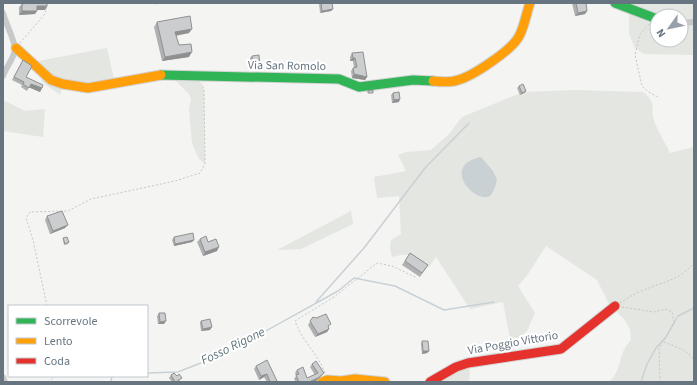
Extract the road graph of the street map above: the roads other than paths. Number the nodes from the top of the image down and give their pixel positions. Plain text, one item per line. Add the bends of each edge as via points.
1 (530, 3) edge
2 (615, 3) edge
3 (3, 13) edge
4 (649, 15) edge
5 (16, 48) junction
6 (3, 76) edge
7 (615, 306) road end
8 (3, 378) edge
9 (324, 381) edge
10 (5, 382) edge
11 (341, 382) edge
12 (385, 382) edge
13 (430, 382) edge

1 - 5 street, Via San Romolo via 519,37 512,46 494,60 459,80 449,82 413,80 359,87 339,79 155,75 88,88 51,80
2 - 4 street
3 - 5 street
5 - 6 street
7 - 13 street, Via Poggio Vittorio via 600,315 569,345 561,349 468,363
8 - 10 street
9 - 11 street
11 - 12 street via 355,379

